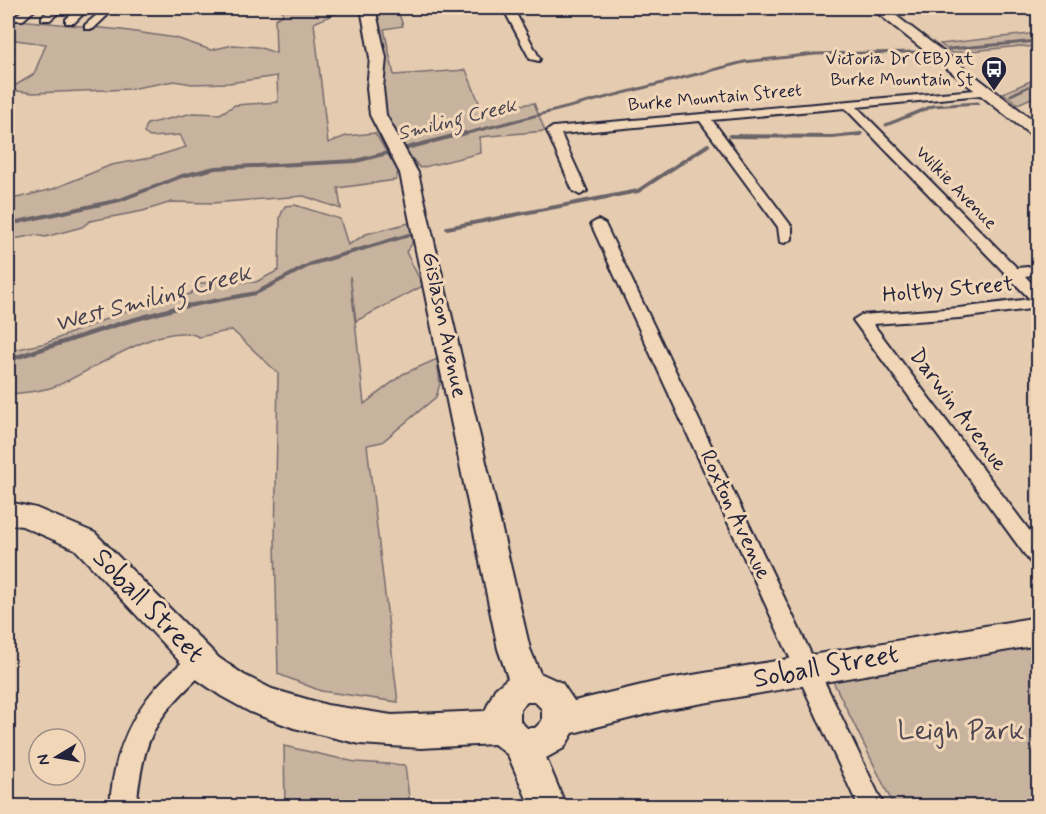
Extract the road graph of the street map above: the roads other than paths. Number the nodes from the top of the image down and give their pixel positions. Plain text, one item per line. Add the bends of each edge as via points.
1 (32, 8) edge
2 (59, 8) edge
3 (84, 8) edge
4 (110, 8) edge
5 (368, 8) edge
6 (508, 8) edge
7 (878, 8) edge
8 (1009, 8) edge
9 (997, 10) edge
10 (19, 18) dead end
11 (46, 18) dead end
12 (70, 21) dead end
13 (89, 27) dead end
14 (535, 59) dead end
15 (987, 92) junction
16 (847, 104) junction
17 (703, 117) junction
18 (1038, 130) edge
19 (580, 190) dead end
20 (597, 224) dead end
21 (784, 239) dead end
22 (1038, 270) edge
23 (1014, 273) junction
24 (1038, 298) edge
25 (1038, 303) edge
26 (861, 320) joint
27 (8, 513) edge
28 (1038, 557) edge
29 (1038, 631) edge
30 (199, 662) junction
31 (808, 670) junction
32 (529, 715) junction
33 (546, 800) edge
34 (123, 807) edge
35 (872, 807) edge

1 - 10 street
2 - 11 street
3 - 12 street
4 - 13 street
5 - 32 street, Gislason Avenue via 378,58 378,115 409,173
6 - 14 street
7 - 15 street
8 - 9 street
15 - 16 street, Burke Mountain Street
15 - 18 street
16 - 17 street, Burke Mountain Street
16 - 23 street, Wilkie Avenue
17 - 19 street, Burke Mountain Street via 553,131
17 - 21 street via 785,227
20 - 31 street, Roxton Avenue
22 - 23 street, Holtby Street
23 - 24 street, Wilkie Avenue
25 - 26 street, Holtby Street
26 - 28 street, Darwin Avenue
27 - 30 street, Soball Street via 26,516 85,541
29 - 31 street, Soball Street
30 - 32 street, Soball Street via 251,695 306,716 371,730 422,732
30 - 34 street via 164,693 142,724 129,757
31 - 32 street, Soball Street via 614,705
31 - 35 street, Roxton Avenue
32 - 33 street, Gislason Avenue

